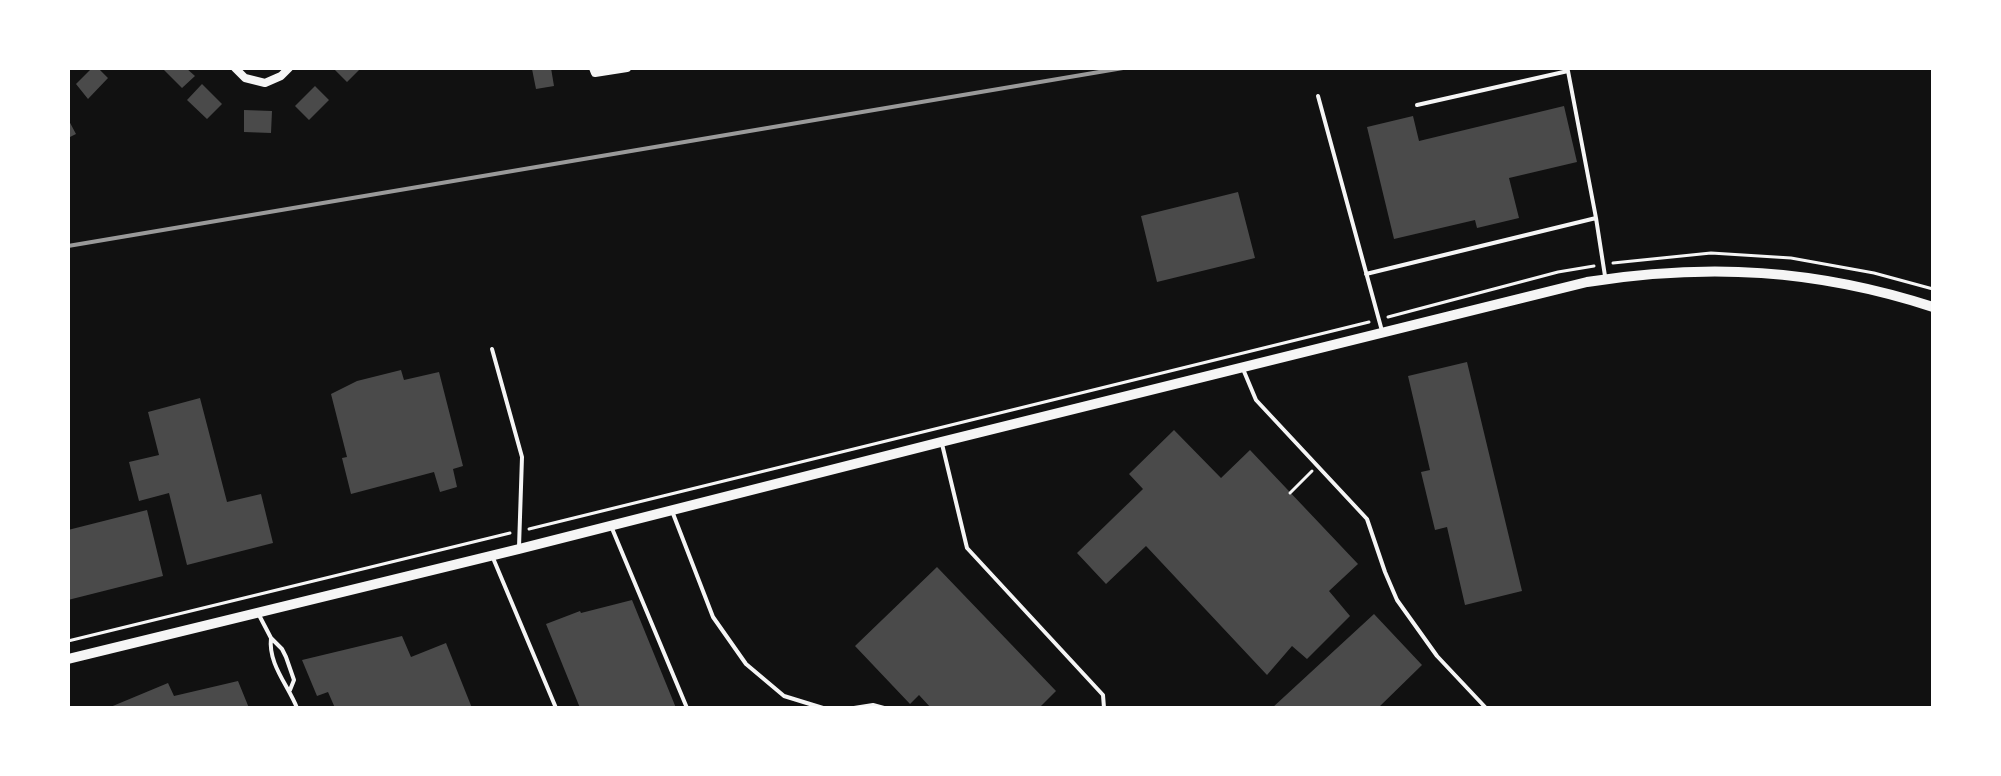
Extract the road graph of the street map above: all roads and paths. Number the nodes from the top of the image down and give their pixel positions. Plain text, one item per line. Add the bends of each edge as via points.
1 (235, 68) edge
2 (289, 68) edge
3 (627, 68) edge
4 (594, 71) edge
5 (1318, 96) dead end
6 (1417, 105) dead end
7 (1596, 218) junction
8 (1366, 274) junction
9 (1606, 279) junction
10 (1933, 307) edge
11 (1382, 331) junction
12 (492, 349) dead end
13 (1242, 366) junction
14 (941, 442) junction
15 (1308, 475) dead end
16 (1290, 493) dead end
17 (672, 510) junction
18 (611, 526) junction
19 (519, 549) junction
20 (492, 556) junction
21 (258, 613) junction
22 (271, 638) junction
23 (68, 659) edge
24 (290, 690) junction
25 (297, 708) edge
26 (556, 708) edge
27 (687, 708) edge
28 (823, 708) edge
29 (854, 708) edge
30 (884, 708) edge
31 (1104, 708) edge
32 (1486, 708) edge

1 - 2 street via 245,78 265,83
3 - 4 street
5 - 8 lane
6 - 7 lane via 1568,71
7 - 8 lane
7 - 9 lane
8 - 11 lane
9 - 10 street via 1676,271 1779,273 1889,293
9 - 11 street
11 - 13 street
12 - 19 lane via 522,457
13 - 14 street
13 - 32 lane via 1256,400 1367,519 1397,600 1437,656
14 - 17 street
14 - 31 lane via 967,548 1103,695
15 - 16 path
17 - 18 street
17 - 28 lane via 713,617 746,664 784,696
18 - 19 street
18 - 27 lane
19 - 20 street
20 - 21 street
20 - 26 lane
21 - 22 lane
21 - 23 street
22 - 24 lane via 269,649
22 - 24 lane via 292,672
24 - 25 lane
29 - 30 lane

